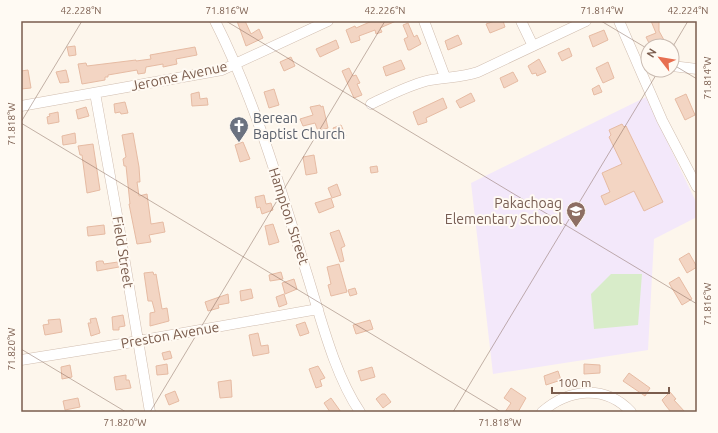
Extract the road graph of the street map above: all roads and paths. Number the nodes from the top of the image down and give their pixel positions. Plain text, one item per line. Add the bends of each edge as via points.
1 (215, 21) edge
2 (328, 21) edge
3 (424, 21) edge
4 (521, 21) edge
5 (586, 21) edge
6 (618, 21) edge
7 (311, 24) edge
8 (533, 46) junction
9 (640, 59) edge
10 (236, 64) junction
11 (680, 67) edge
12 (697, 69) edge
13 (445, 77) junction
14 (648, 78) edge
15 (95, 93) junction
16 (371, 104) dead end
17 (21, 106) edge
18 (697, 188) edge
19 (318, 309) junction
20 (139, 340) junction
21 (21, 360) edge
22 (150, 412) edge
23 (360, 412) edge
24 (542, 412) edge
25 (631, 412) edge

1 - 10 street, Hampton Street
2 - 7 street, Jerome Avenue
3 - 13 street
4 - 8 street
5 - 8 street
6 - 9 street
7 - 10 street, Jerome Avenue
8 - 13 street via 464,77
10 - 15 street, Jerome Avenue via 222,70
10 - 19 street, Hampton Street via 270,159
11 - 12 street
13 - 16 street via 424,82
14 - 18 street via 662,120
15 - 17 street, Jerome Avenue
15 - 20 street, Field Street
19 - 20 street, Preston Avenue
19 - 23 street, Hampton Street via 345,385
20 - 21 street, Preston Avenue
20 - 22 street, Field Street
24 - 25 street via 560,399 581,392 605,394

